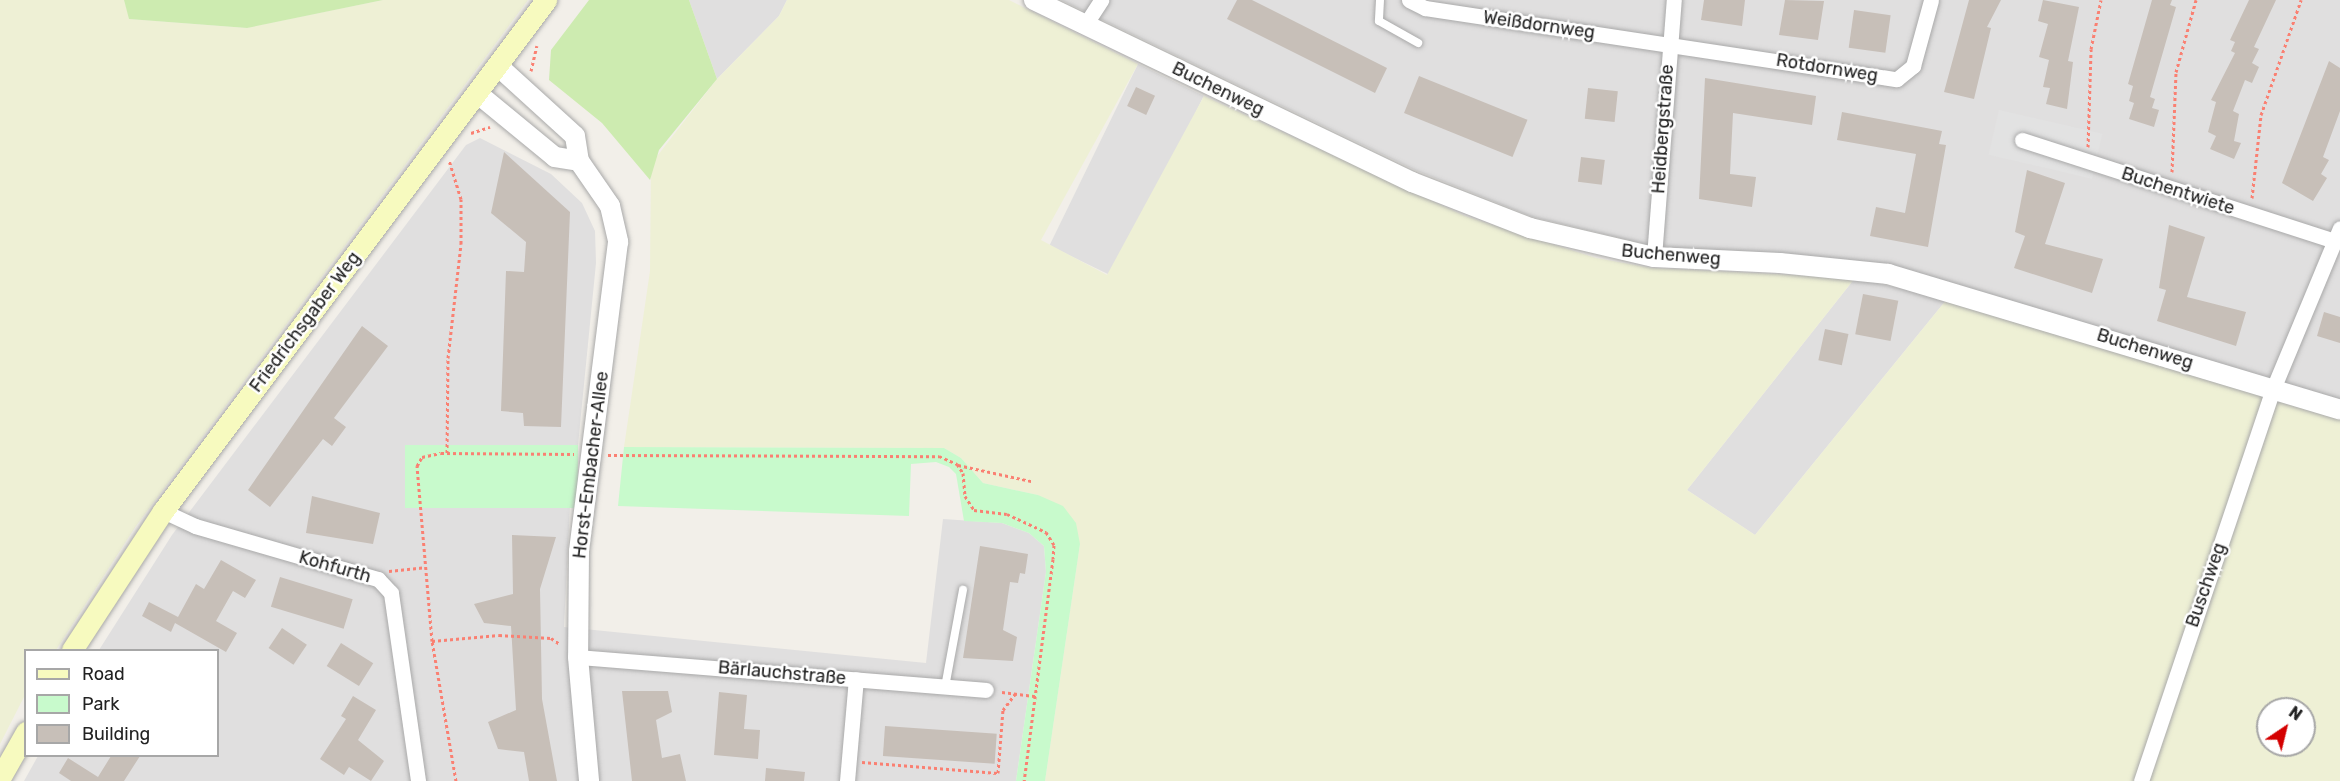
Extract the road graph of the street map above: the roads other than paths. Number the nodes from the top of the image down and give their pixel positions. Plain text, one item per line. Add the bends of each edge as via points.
1 (546, 0) edge
2 (1034, 0) edge
3 (1101, 0) edge
4 (1380, 0) edge
5 (1409, 0) edge
6 (1674, 0) edge
7 (1931, 0) edge
8 (1085, 25) junction
9 (1418, 44) dead end
10 (1670, 44) junction
11 (498, 66) junction
12 (477, 93) junction
13 (2022, 140) dead end
14 (579, 160) junction
15 (2337, 235) edge
16 (1654, 257) junction
17 (2273, 388) junction
18 (2340, 410) edge
19 (163, 511) junction
20 (963, 590) dead end
21 (73, 649) edge
22 (578, 657) junction
23 (856, 679) junction
24 (945, 687) junction
25 (986, 690) road end
26 (24, 736) edge
27 (0, 778) edge
28 (418, 781) edge
29 (589, 781) edge
30 (847, 781) edge
31 (2141, 781) edge

1 - 11 main road, Friedrichsgaber Weg
2 - 8 street, Buchenweg
3 - 8 street
4 - 9 lane via 1379,21
5 - 10 street, Weißdornweg via 1425,8
6 - 10 street, Heidbergstraße
7 - 10 street, Rotdornweg via 1913,66 1897,79
8 - 16 street, Buchenweg via 1470,206 1587,244
10 - 16 street, Heidbergstraße
11 - 12 main road, Friedrichsgaber Weg
11 - 14 street, Horst-Embacher-Allee via 575,136
12 - 14 street via 555,157
12 - 19 main road, Friedrichsgaber Weg
13 - 15 street, Buchentwiete via 2250,214
14 - 22 street, Horst-Embacher-Allee via 603,191 618,243 579,552
15 - 17 street, Buschweg
16 - 17 street, Buchenweg via 1780,263 1888,274
17 - 18 street, Buchenweg
17 - 31 street, Buschweg
19 - 21 main road, Friedrichsgaber Weg
19 - 28 street, Kohfurth via 195,526 378,579 391,593
20 - 24 lane
22 - 23 street, Bärlauchstraße
22 - 29 street, Horst-Embacher-Allee
23 - 24 street, Bärlauchstraße
23 - 30 street
24 - 25 street, Bärlauchstraße
26 - 27 main road

